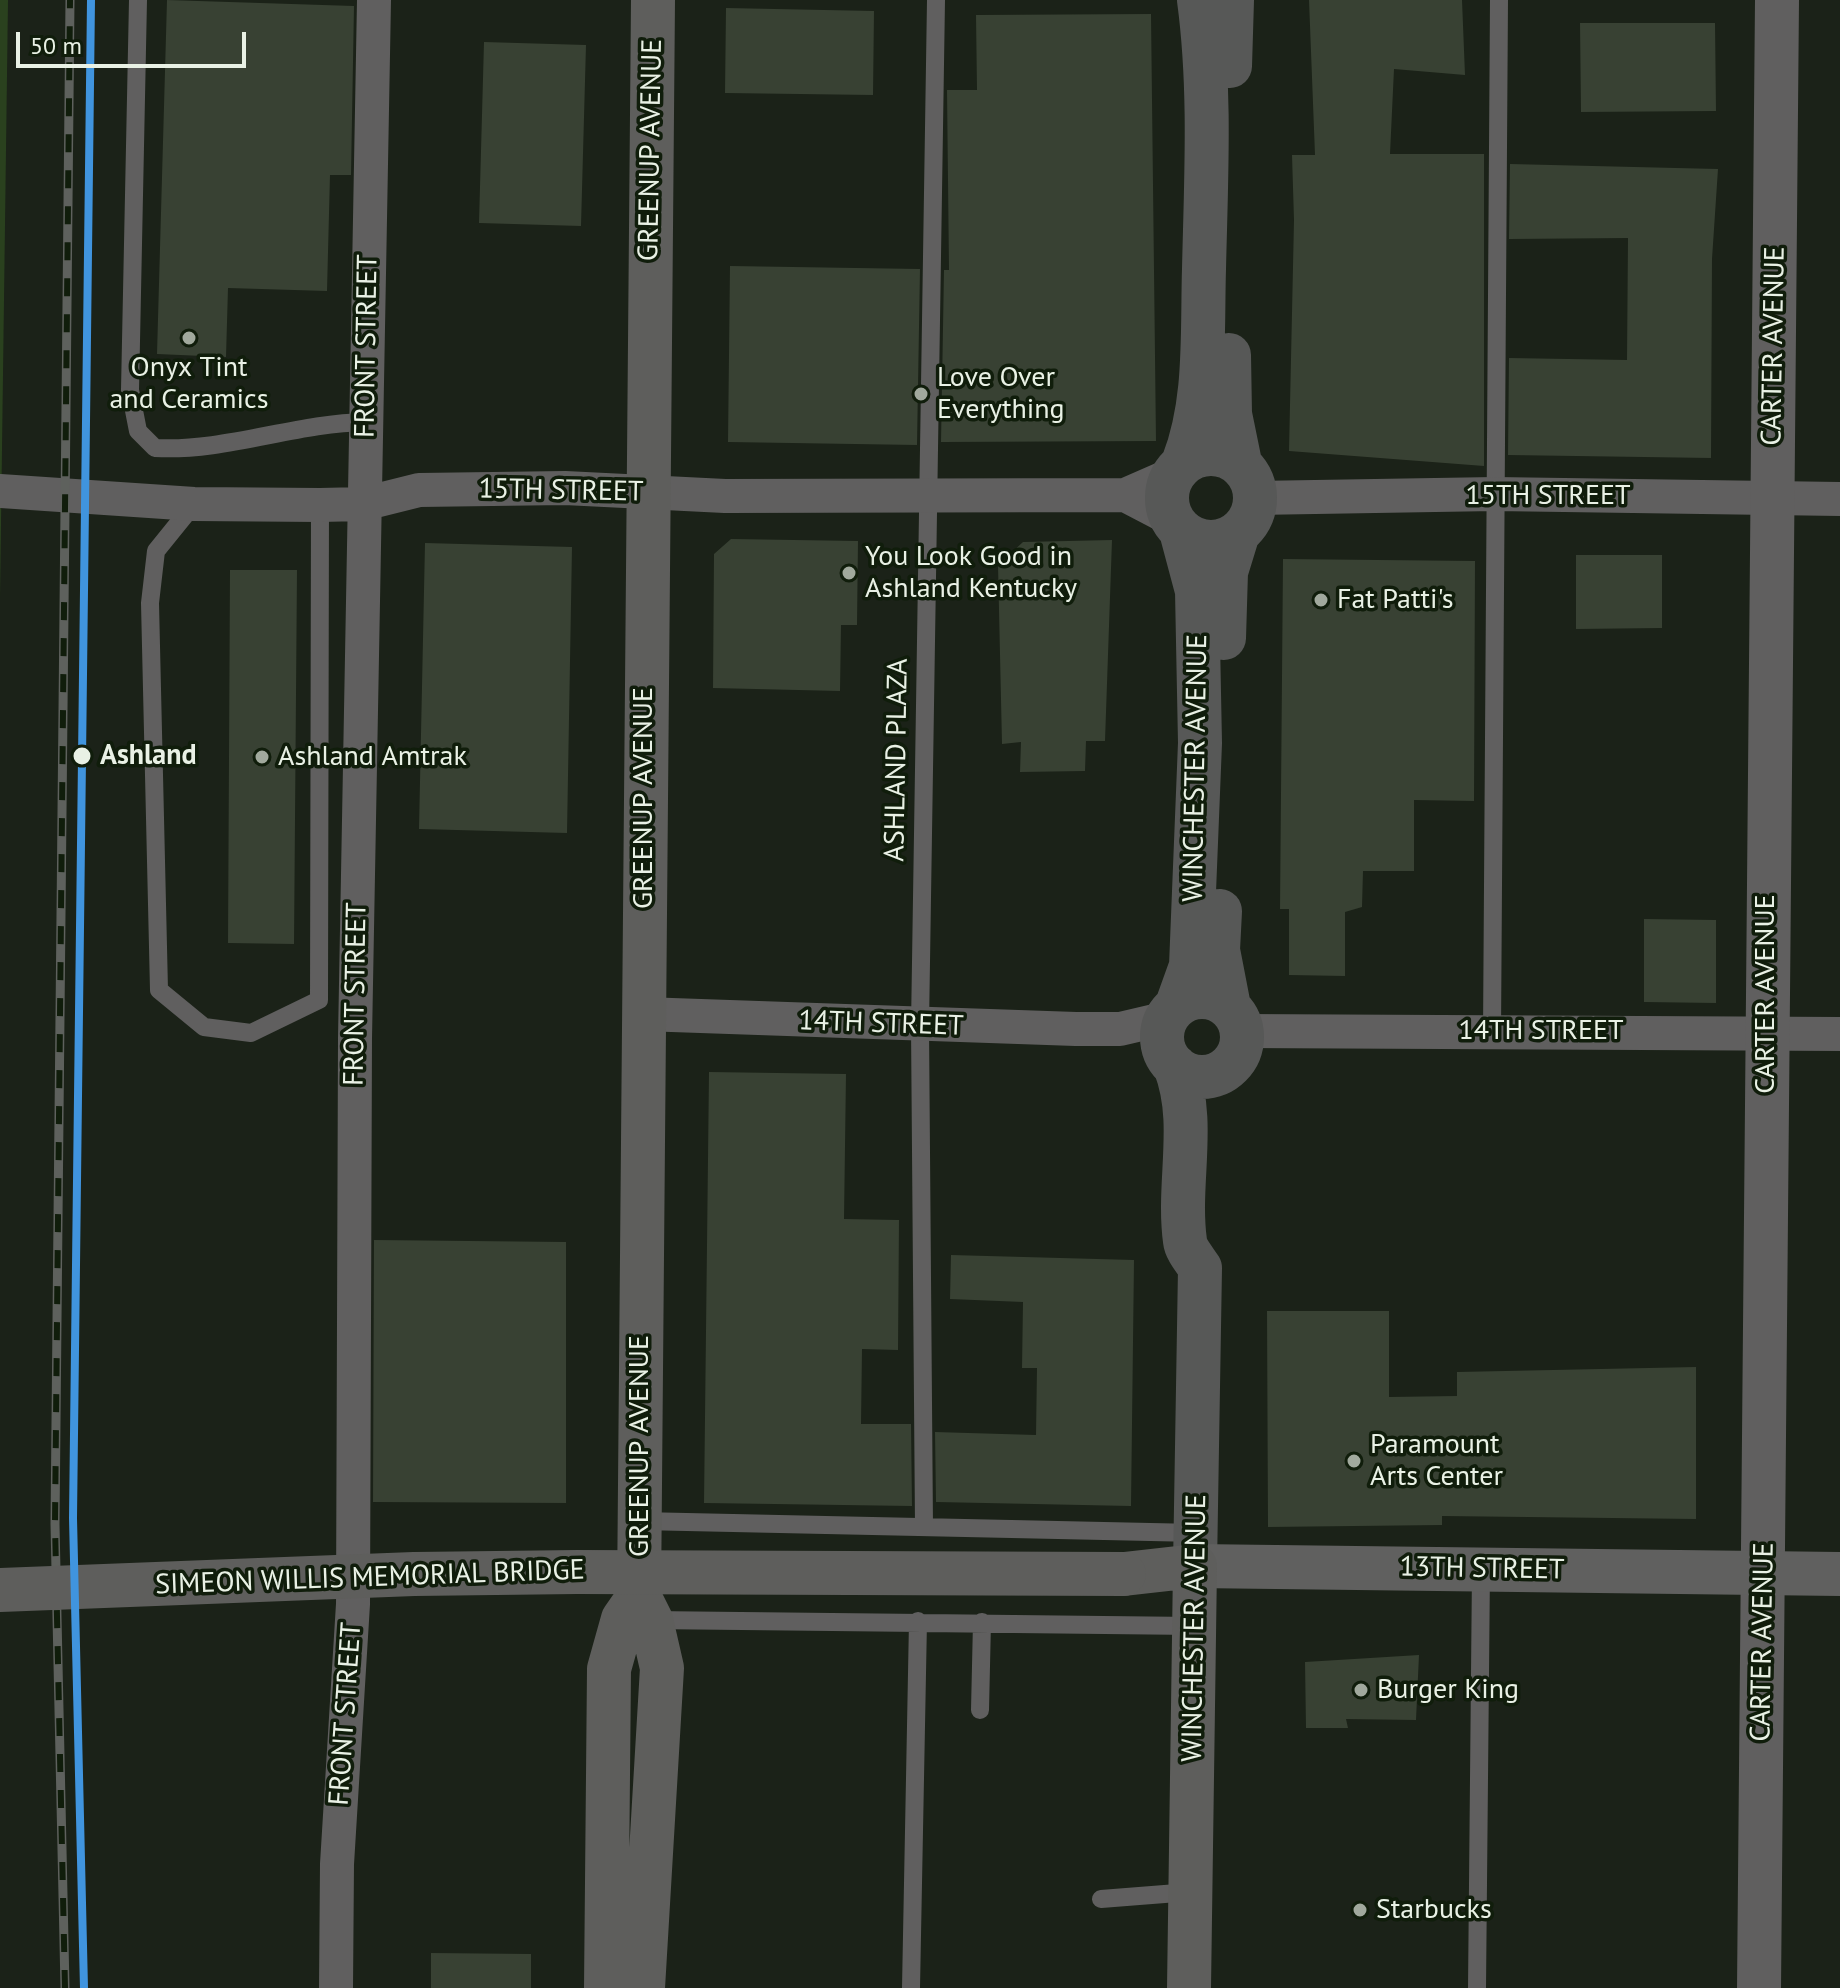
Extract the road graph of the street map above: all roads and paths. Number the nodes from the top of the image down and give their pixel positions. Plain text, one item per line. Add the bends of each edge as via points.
1 (138, 0) edge
2 (374, 0) edge
3 (653, 0) edge
4 (936, 0) edge
5 (1199, 0) edge
6 (1232, 0) edge
7 (1499, 0) edge
8 (1777, 0) edge
9 (366, 422) junction
10 (1178, 468) junction
11 (0, 491) edge
12 (647, 492) junction
13 (930, 494) junction
14 (1495, 494) junction
15 (1125, 495) junction
16 (1244, 498) junction
17 (1772, 498) junction
18 (1840, 499) edge
19 (194, 504) junction
20 (363, 504) junction
21 (320, 505) junction
22 (1176, 525) junction
23 (643, 1014) junction
24 (920, 1026) junction
25 (1492, 1031) junction
26 (1766, 1033) junction
27 (1840, 1034) edge
28 (1171, 1035) junction
29 (1232, 1036) junction
30 (1200, 1268) junction
31 (640, 1521) junction
32 (924, 1527) junction
33 (1196, 1549) junction
34 (1481, 1569) junction
35 (1765, 1573) junction
36 (1124, 1574) joint
37 (1840, 1574) edge
38 (0, 1590) edge
39 (637, 1612) junction
40 (918, 1621) junction
41 (982, 1622) junction
42 (1195, 1626) junction
43 (980, 1710) dead end
44 (1190, 1892) junction
45 (1101, 1899) dead end
46 (336, 1988) edge
47 (606, 1988) edge
48 (643, 1988) edge
49 (911, 1988) edge
50 (1189, 1988) edge
51 (1477, 1988) edge
52 (1759, 1988) edge

1 - 9 lane via 130,390 138,431 155,448 184,450 326,423
2 - 9 street, FRONT STREET
3 - 12 highway, GREENUP AVENUE
4 - 13 lane, ASHLAND PLAZA
5 - 10 main road via 1207,143 1201,364 1197,425
6 - 16 main road, WINCHESTER AVENUE via 1230,414
7 - 14 lane
8 - 17 street, CARTER AVENUE
9 - 20 street, FRONT STREET
10 - 15 street, 15TH STREET
10 - 16 main road via 1197,455 1212,453
10 - 22 main road via 1167,504
11 - 19 street, 15TH STREET
12 - 13 street, 15TH STREET
12 - 20 street, 15TH STREET via 419,490
12 - 23 highway, GREENUP AVENUE
13 - 15 street, 15TH STREET
13 - 24 lane, ASHLAND PLAZA
14 - 16 street, 15TH STREET
14 - 17 street, 15TH STREET
14 - 25 lane
15 - 22 street, 15TH STREET
16 - 22 main road via 1225,541 1210,543
16 - 29 main road, WINCHESTER AVENUE via 1226,572 1223,650 1218,950
17 - 18 street, 15TH STREET
17 - 26 street, CARTER AVENUE
19 - 21 street, 15TH STREET
19 - 21 lane via 156,551 150,603 159,990 204,1027 251,1033 319,1000
20 - 21 street, 15TH STREET
20 - 46 street, FRONT STREET via 353,1604 337,1864
22 - 28 main road, WINCHESTER AVENUE via 1197,591 1200,743 1191,966
23 - 24 street, 14TH STREET
23 - 31 highway, GREENUP AVENUE
24 - 28 street, 14TH STREET via 1120,1029
24 - 32 lane, ASHLAND PLAZA
25 - 26 street, 14TH STREET
25 - 29 street, 14TH STREET
26 - 27 street, 14TH STREET
26 - 35 street, CARTER AVENUE
28 - 29 main road via 1203,997
28 - 29 main road via 1200,1077
28 - 30 main road, WINCHESTER AVENUE via 1186,1117 1185,1244
29 - 30 main road, WINCHESTER AVENUE via 1216,1113 1215,1246
30 - 33 main road, WINCHESTER AVENUE
31 - 32 lane
31 - 39 highway, GREENUP AVENUE
32 - 33 lane
33 - 34 main road, 13TH STREET
33 - 36 highway, 13TH STREET
33 - 42 highway, WINCHESTER AVENUE
34 - 35 main road, 13TH STREET
34 - 51 lane
35 - 37 main road, 13TH STREET
35 - 52 street, CARTER AVENUE
36 - 38 highway, SIMEON WILLIS MEMORIAL BRIDGE, bridge via 473,1573
39 - 40 lane
39 - 47 highway, GREENUP AVENUE via 609,1669
39 - 48 highway, GREENUP AVENUE via 662,1668
40 - 41 lane
40 - 49 lane
41 - 42 lane
41 - 43 lane
42 - 44 highway, WINCHESTER AVENUE
44 - 45 lane
44 - 50 highway, WINCHESTER AVENUE

